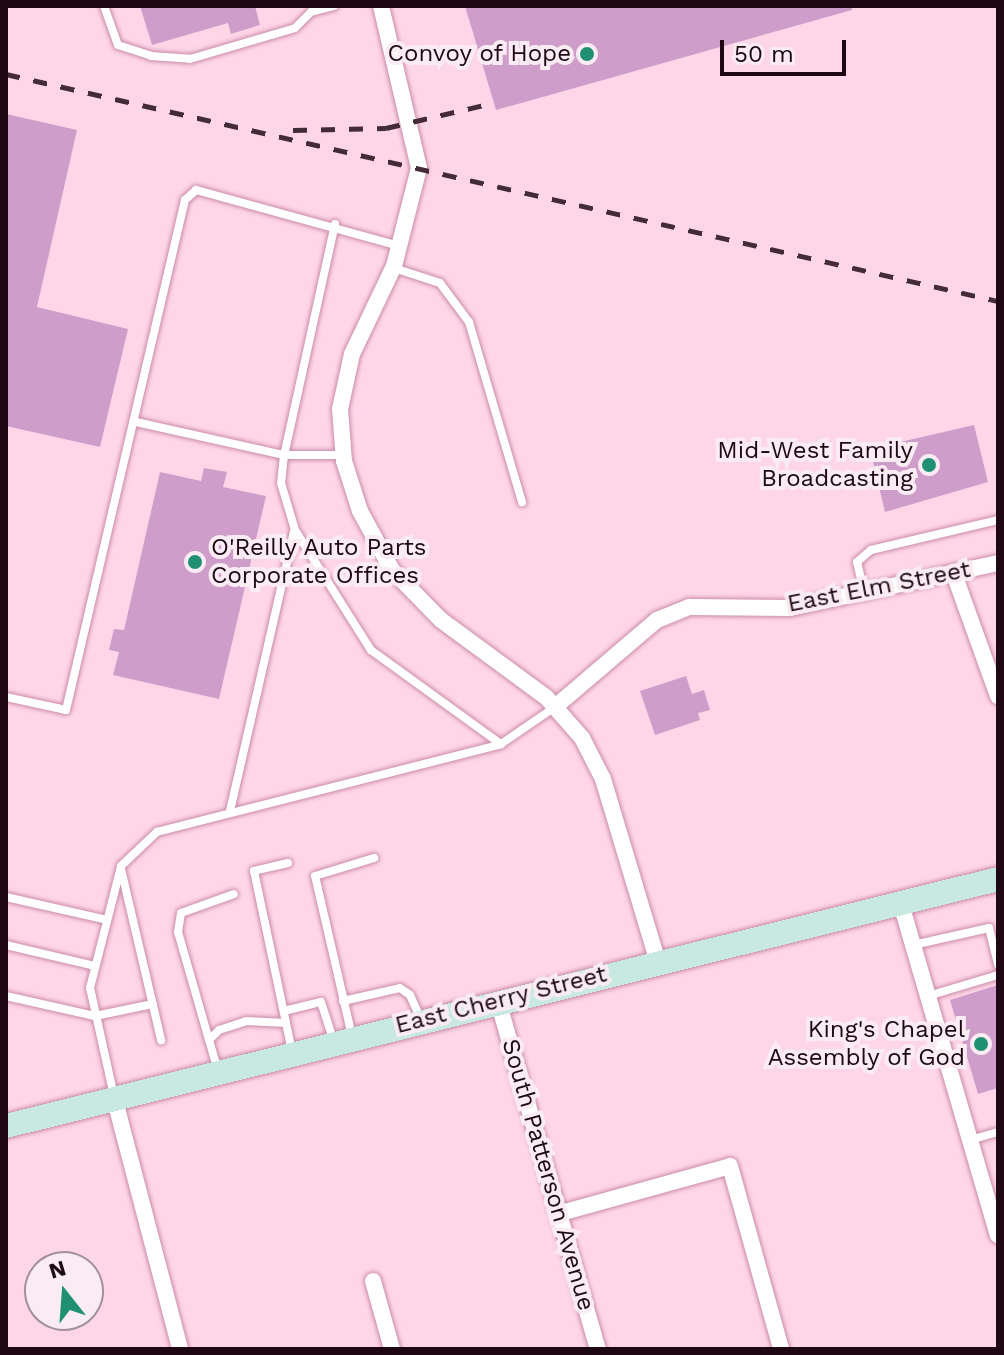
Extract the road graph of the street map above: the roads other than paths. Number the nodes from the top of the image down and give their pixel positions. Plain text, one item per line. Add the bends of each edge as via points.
1 (104, 6) edge
2 (334, 6) edge
3 (381, 6) edge
4 (310, 9) edge
5 (335, 224) junction
6 (401, 246) junction
7 (394, 268) junction
8 (136, 422) junction
9 (284, 455) junction
10 (344, 455) junction
11 (522, 502) dead end
12 (998, 520) edge
13 (295, 530) junction
14 (998, 563) edge
15 (954, 574) junction
16 (864, 593) junction
17 (998, 696) edge
18 (6, 697) edge
19 (555, 707) junction
20 (501, 744) junction
21 (230, 811) junction
22 (374, 858) dead end
23 (288, 863) dead end
24 (121, 866) junction
25 (998, 879) edge
26 (234, 894) dead end
27 (6, 897) edge
28 (901, 904) junction
29 (103, 919) junction
30 (6, 945) edge
31 (913, 945) junction
32 (658, 962) junction
33 (998, 965) edge
34 (95, 966) junction
35 (998, 975) edge
36 (6, 996) edge
37 (928, 996) junction
38 (343, 1001) junction
39 (498, 1001) junction
40 (153, 1004) junction
41 (284, 1011) junction
42 (95, 1016) junction
43 (421, 1020) junction
44 (286, 1023) junction
45 (161, 1040) dead end
46 (209, 1040) junction
47 (343, 1040) junction
48 (292, 1052) junction
49 (218, 1071) junction
50 (114, 1097) junction
51 (6, 1126) edge
52 (998, 1132) edge
53 (970, 1140) junction
54 (992, 1191) edge
55 (561, 1213) junction
56 (998, 1235) edge
57 (373, 1281) dead end
58 (180, 1349) edge
59 (392, 1349) edge
60 (598, 1349) edge
61 (781, 1349) edge

1 - 4 lane via 118,45 151,56 190,59 295,28
2 - 4 lane
3 - 6 street via 419,168
5 - 6 lane
5 - 8 lane via 196,190 185,200
5 - 9 lane
6 - 7 street
7 - 10 street via 352,354 340,409
7 - 11 lane via 440,283 469,322
8 - 9 lane
8 - 18 lane via 66,710
9 - 10 lane
9 - 13 lane via 281,483
10 - 19 street via 360,511 392,570 441,620
12 - 16 lane via 871,550 857,562
13 - 20 lane via 371,650
13 - 21 lane
14 - 15 street, East Elm Street
15 - 16 street, East Elm Street
15 - 17 street
16 - 19 street, East Elm Street via 790,608 689,607 657,620
19 - 20 lane
19 - 32 street via 582,738 603,779
20 - 21 lane
21 - 24 lane via 157,832
22 - 38 lane via 315,876
23 - 41 lane via 254,871
24 - 29 lane
24 - 40 lane
25 - 28 street, East Cherry Street
26 - 46 lane via 181,913 178,932
27 - 29 lane
28 - 31 street
28 - 32 street, East Cherry Street
29 - 34 lane
30 - 34 lane
31 - 33 lane via 989,928
31 - 37 street
32 - 39 street, East Cherry Street
34 - 42 lane
35 - 37 lane
36 - 42 lane
37 - 53 street
38 - 43 lane via 400,988
38 - 47 lane
39 - 43 street, East Cherry Street
39 - 55 street, South Patterson Avenue
40 - 42 lane
40 - 45 lane
41 - 44 lane
41 - 47 lane via 321,1002
42 - 50 lane
43 - 47 street, East Cherry Street
44 - 46 lane via 246,1021
44 - 48 lane
46 - 49 lane
47 - 48 street, East Cherry Street
48 - 49 street, East Cherry Street
49 - 50 street, East Cherry Street
50 - 51 street, East Cherry Street
50 - 58 street
52 - 53 lane
53 - 54 street
54 - 56 street
55 - 60 street, South Patterson Avenue
55 - 61 street via 730,1166
57 - 59 street

